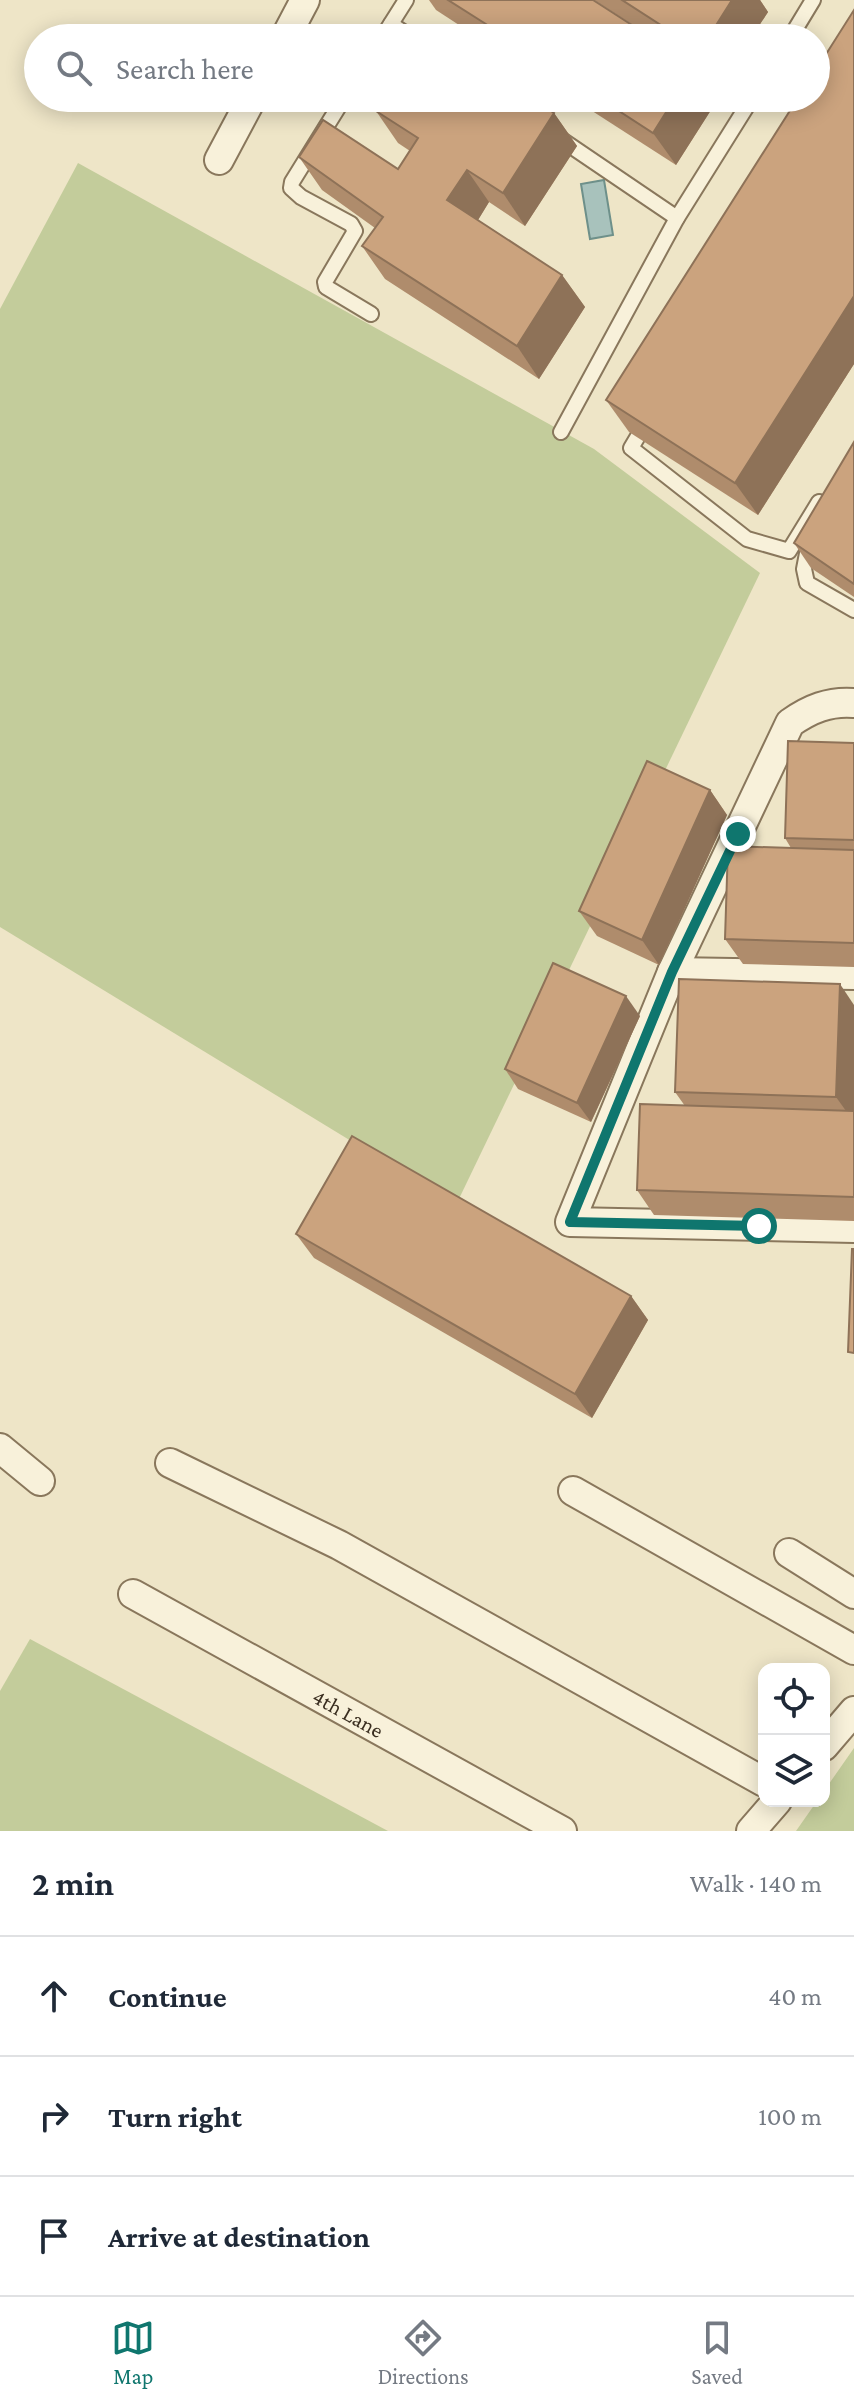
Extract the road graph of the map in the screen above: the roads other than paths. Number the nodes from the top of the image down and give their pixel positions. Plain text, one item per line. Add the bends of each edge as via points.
1 (305, 0) edge
2 (406, 0) edge
3 (813, 0) edge
4 (292, 24) edge
5 (391, 24) edge
6 (798, 24) edge
7 (245, 112) edge
8 (336, 112) edge
9 (743, 112) edge
10 (551, 132) edge
11 (219, 160) dead end
12 (677, 218) junction
13 (371, 314) dead end
14 (656, 408) edge
15 (561, 432) dead end
16 (830, 484) edge
17 (832, 504) edge
18 (854, 610) edge
19 (854, 703) edge
20 (672, 972) junction
21 (854, 975) edge
22 (854, 1228) edge
23 (0, 1448) edge
24 (170, 1463) dead end
25 (40, 1481) dead end
26 (573, 1491) dead end
27 (789, 1553) dead end
28 (133, 1594) dead end
29 (854, 1594) edge
30 (854, 1650) edge
31 (854, 1711) edge
32 (830, 1739) edge
33 (758, 1779) edge
34 (772, 1807) edge
35 (562, 1831) edge
36 (751, 1831) edge

1 - 4 street
2 - 5 lane
3 - 6 lane
7 - 11 street
8 - 13 lane via 291,188 351,224 355,231 326,287
9 - 12 lane
10 - 12 lane
12 - 15 lane
14 - 16 lane via 631,448 747,539 789,551
17 - 18 lane via 810,540 804,569 807,583
19 - 20 street via 809,710 790,723
20 - 21 street
20 - 22 street via 570,1222
23 - 25 street
24 - 33 street via 339,1545
26 - 30 street
27 - 29 street
28 - 35 street, 4th Lane
31 - 32 street
34 - 36 street

